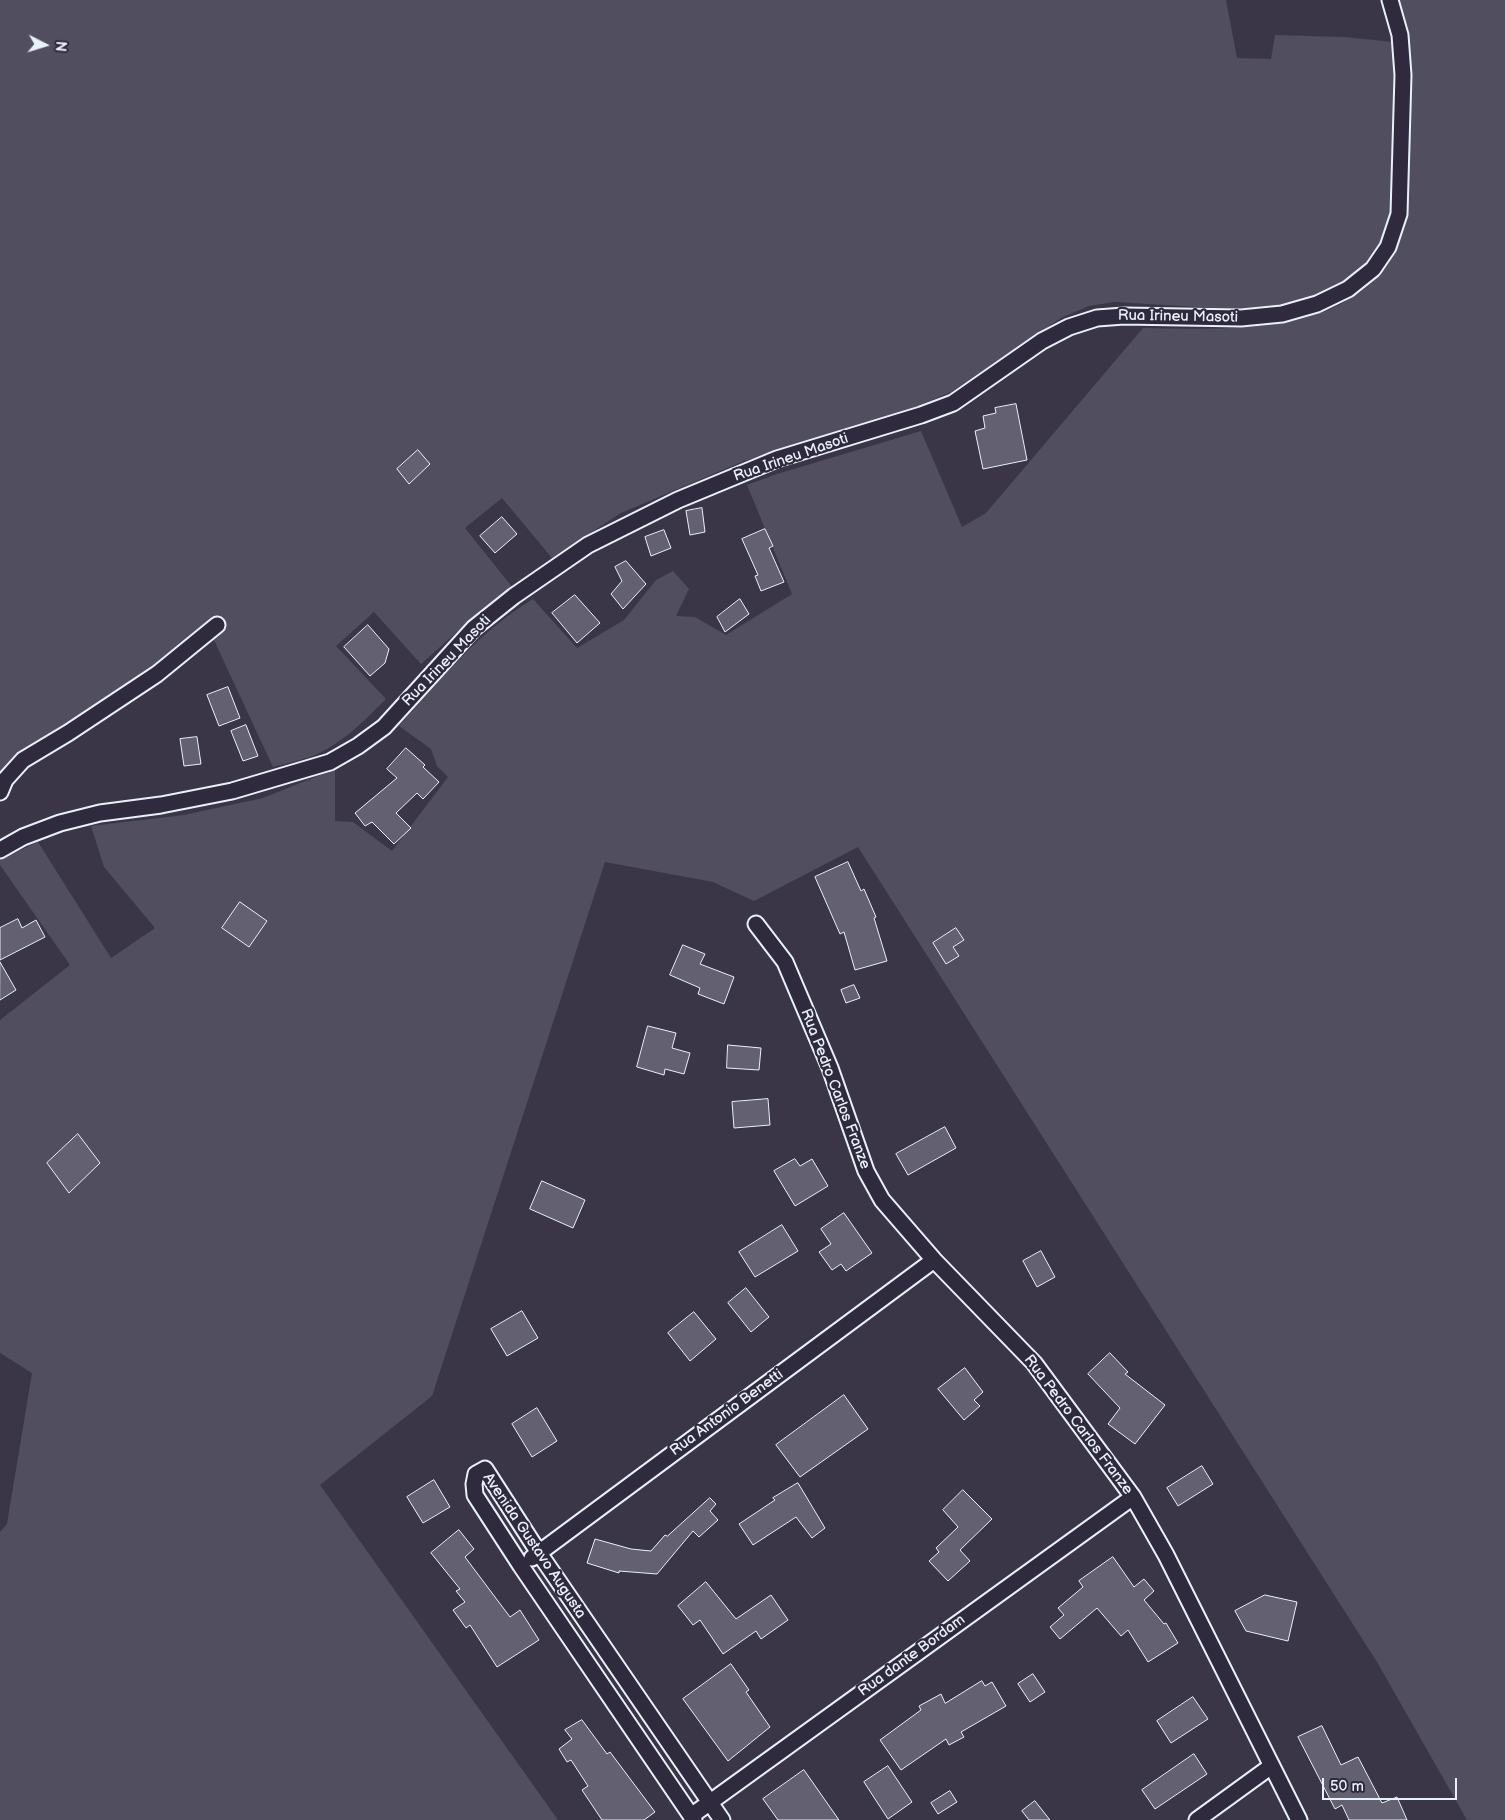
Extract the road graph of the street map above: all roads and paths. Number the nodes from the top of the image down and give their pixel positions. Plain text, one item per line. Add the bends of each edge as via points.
1 (1390, 0) edge
2 (217, 625) dead end
3 (0, 792) edge
4 (0, 850) edge
5 (756, 924) dead end
6 (934, 1260) junction
7 (1133, 1497) junction
8 (539, 1553) junction
9 (521, 1566) junction
10 (1270, 1767) junction
11 (710, 1802) junction
12 (692, 1818) edge
13 (722, 1820) edge
14 (1197, 1820) edge
15 (1299, 1820) edge

1 - 4 street, Rua Irineu Masoti via 1400,36 1403,75 1399,214 1388,247 1373,269 1348,289 1316,304 1282,314 1241,318 1124,316 1097,318 1069,326 953,402 921,415 777,459 678,500 588,545 474,628 384,727 330,762 232,791 100,813 60,823
2 - 3 street via 157,674 23,760 5,780
5 - 6 street, Rua Pedro Carlos Franze via 784,962 830,1068 866,1171 882,1200
6 - 7 street, Rua Pedro Carlos Franze via 1034,1363
6 - 8 street, Rua Antonio Benetti
7 - 10 street, Rua Pedro Carlos Franze via 1166,1555
7 - 11 street, Rua dante Bordam
8 - 9 street, Rua Antonio Benetti
8 - 9 street, Avenida Gustavo Augusta via 485,1469 476,1474 475,1495
8 - 11 street, Avenida Gustavo Augusta
9 - 12 street, Avenida Gustavo Augusta
10 - 14 street
10 - 15 street, Rua Pedro Carlos Franze
11 - 12 street, Rua dante Bordam
11 - 13 street, Avenida Gustavo Augusta

